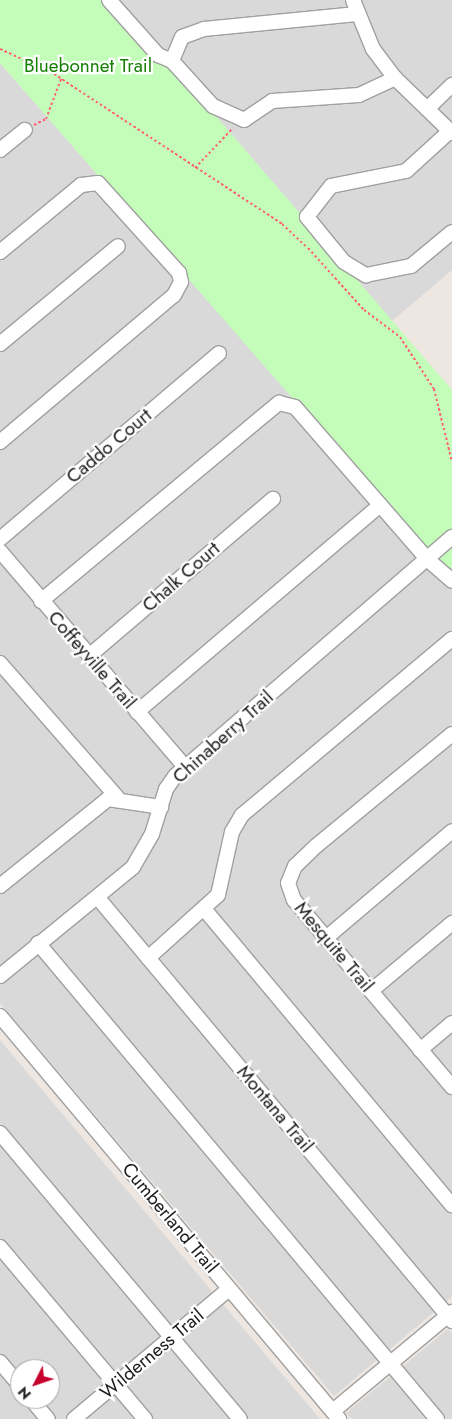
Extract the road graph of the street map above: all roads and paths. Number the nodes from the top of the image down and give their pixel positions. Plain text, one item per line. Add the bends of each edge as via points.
1 (109, 0) edge
2 (355, 7) edge
3 (0, 50) edge
4 (172, 60) junction
5 (395, 78) junction
6 (61, 79) junction
7 (452, 85) edge
8 (427, 109) junction
9 (46, 119) dead end
10 (244, 120) junction
11 (25, 130) dead end
12 (451, 132) edge
13 (0, 150) edge
14 (195, 168) junction
15 (452, 233) edge
16 (118, 246) dead end
17 (0, 252) edge
18 (0, 344) edge
19 (218, 353) dead end
20 (0, 442) edge
21 (452, 462) edge
22 (273, 499) dead end
23 (380, 505) junction
24 (452, 537) edge
25 (0, 539) edge
26 (0, 552) edge
27 (427, 558) junction
28 (452, 581) edge
29 (41, 601) junction
30 (452, 638) edge
31 (89, 656) junction
32 (0, 663) edge
33 (137, 712) junction
34 (452, 734) edge
35 (185, 767) junction
36 (117, 797) junction
37 (161, 807) junction
38 (452, 831) edge
39 (0, 886) edge
40 (98, 898) junction
41 (204, 910) junction
42 (452, 923) edge
43 (326, 938) junction
44 (38, 943) junction
45 (148, 958) junction
46 (0, 976) edge
47 (371, 991) junction
48 (0, 1016) edge
49 (452, 1023) edge
50 (420, 1050) junction
51 (452, 1087) edge
52 (0, 1133) edge
53 (452, 1206) edge
54 (0, 1247) edge
55 (229, 1289) junction
56 (450, 1316) edge
57 (171, 1337) junction
58 (0, 1362) edge
59 (390, 1364) junction
60 (10, 1374) edge
61 (115, 1384) junction
62 (40, 1409) edge
63 (336, 1415) edge
64 (48, 1419) edge
65 (74, 1419) edge
66 (144, 1419) edge
67 (240, 1419) edge
68 (437, 1419) edge

1 - 4 street via 158,55
2 - 4 street via 204,29 182,37
2 - 5 street via 373,49
3 - 6 path
4 - 10 street via 213,106
5 - 8 street
5 - 10 street via 359,95 272,101
6 - 9 path
6 - 14 path
7 - 8 street
8 - 12 street
10 - 14 path
11 - 13 street
12 - 15 street via 406,171 331,186 308,212 317,231 354,270 366,275 411,266
14 - 21 path via 282,224 364,310 400,337 434,389
16 - 18 street
17 - 20 street via 81,184 98,183 179,273 181,282 174,295
19 - 25 street, Caddo Court
22 - 31 street, Chalk Court
23 - 27 street
23 - 29 street via 295,407 273,405
23 - 33 street
24 - 27 street, Chinaberry Trail
26 - 29 street, Coffeyville Trail
27 - 28 street
27 - 35 street, Chinaberry Trail
29 - 31 street, Coffeyville Trail
30 - 41 street via 242,815 232,832 218,895
31 - 33 street, Coffeyville Trail
32 - 36 street
33 - 35 street, Coffeyville Trail
34 - 43 street, Mesquite Trail via 316,846 290,874 288,883 294,900
35 - 37 street, Chinaberry Trail via 166,788
36 - 37 street
36 - 39 street via 108,799
37 - 40 street, Chinaberry Trail via 144,852
38 - 43 street
40 - 44 street, Chinaberry Trail
40 - 45 street, Montana Trail
41 - 45 street
41 - 53 street
42 - 47 street
43 - 47 street, Mesquite Trail
44 - 46 street, Chinaberry Trail
44 - 59 street
45 - 56 street, Montana Trail
47 - 50 street, Mesquite Trail
48 - 55 street, Cumberland Trail
49 - 50 street
50 - 51 street, Mesquite Trail
52 - 57 street
54 - 61 street
55 - 57 street, Wilderness Trail
55 - 63 street, Cumberland Trail
56 - 59 street
57 - 61 street, Wilderness Trail
57 - 67 street
58 - 60 street
59 - 63 street
59 - 68 street
61 - 65 street, Wilderness Trail
61 - 66 street
62 - 64 street

